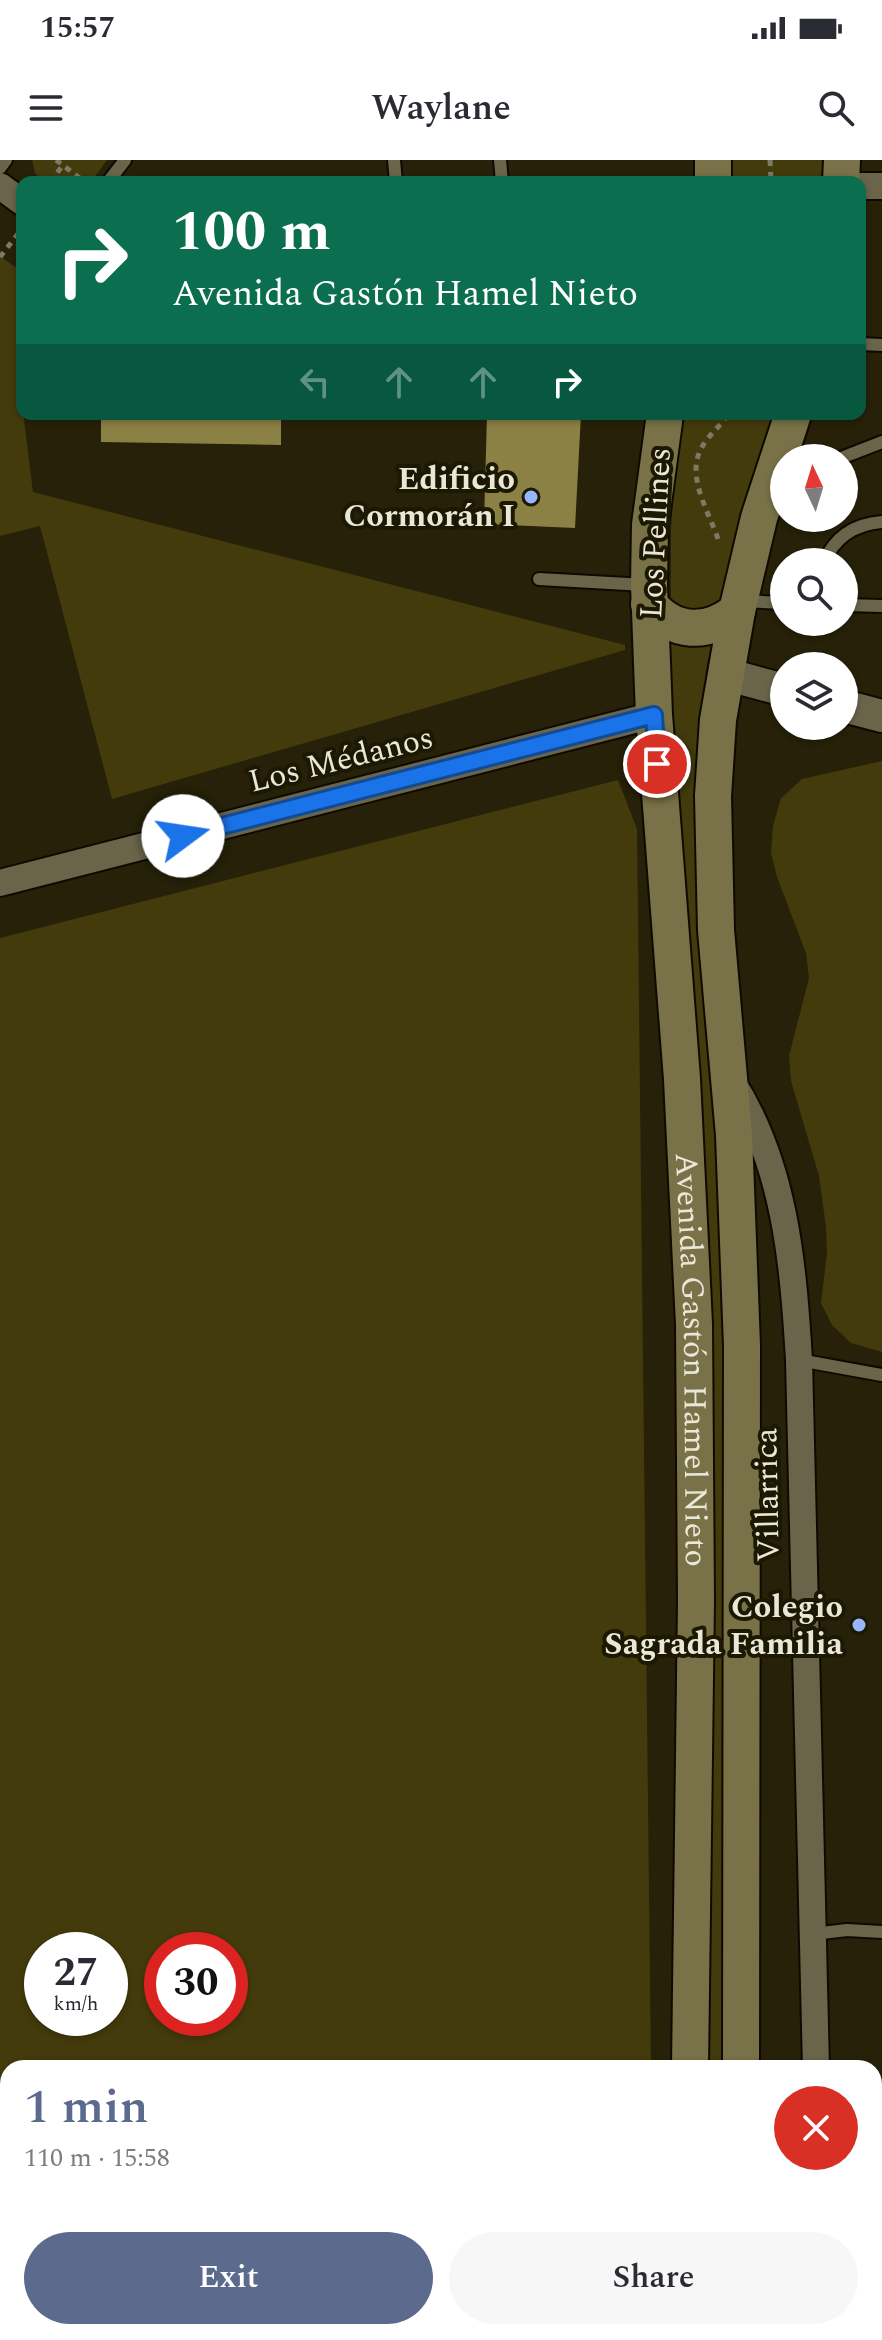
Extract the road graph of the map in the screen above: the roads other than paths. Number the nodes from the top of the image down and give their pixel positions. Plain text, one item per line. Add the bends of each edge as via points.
1 (6, 160) edge
2 (125, 160) edge
3 (0, 168) edge
4 (113, 176) edge
5 (664, 420) edge
6 (792, 420) edge
7 (882, 442) edge
8 (786, 444) edge
9 (858, 451) edge
10 (770, 505) edge
11 (882, 522) edge
12 (832, 548) edge
13 (539, 579) dead end
14 (649, 594) junction
15 (741, 594) junction
16 (770, 600) edge
17 (858, 605) edge
18 (882, 606) edge
19 (651, 653) joint
20 (725, 674) junction
21 (770, 686) edge
22 (858, 710) edge
23 (654, 715) junction
24 (882, 716) edge
25 (0, 883) edge
26 (729, 1077) junction
27 (799, 1360) junction
28 (882, 1375) edge
29 (882, 1932) edge
30 (813, 1934) junction
31 (690, 2060) edge
32 (741, 2060) edge
33 (816, 2060) edge

1 - 3 lane
2 - 4 lane
5 - 14 main road, Los Pellines via 650,525
6 - 8 main road
7 - 9 lane
10 - 15 main road
11 - 12 lane via 845,533
13 - 14 lane
14 - 15 main road via 668,622 695,629 725,621
14 - 19 main road, Los Pellines
15 - 16 lane
15 - 20 main road
17 - 18 lane
19 - 23 main road, Avenida Gastón Hamel Nieto
20 - 21 street
20 - 26 main road, Avenida Gastón Hamel Nieto via 714,759 713,836
22 - 24 street
23 - 25 street, Los Médanos
23 - 31 main road, Avenida Gastón Hamel Nieto via 682,1079 694,1324
26 - 27 street, Villarrica via 763,1139 785,1216
26 - 32 main road, Avenida Gastón Hamel Nieto via 742,1346
27 - 28 lane
27 - 30 street, Villarrica
29 - 30 lane
30 - 33 street, Villarrica

